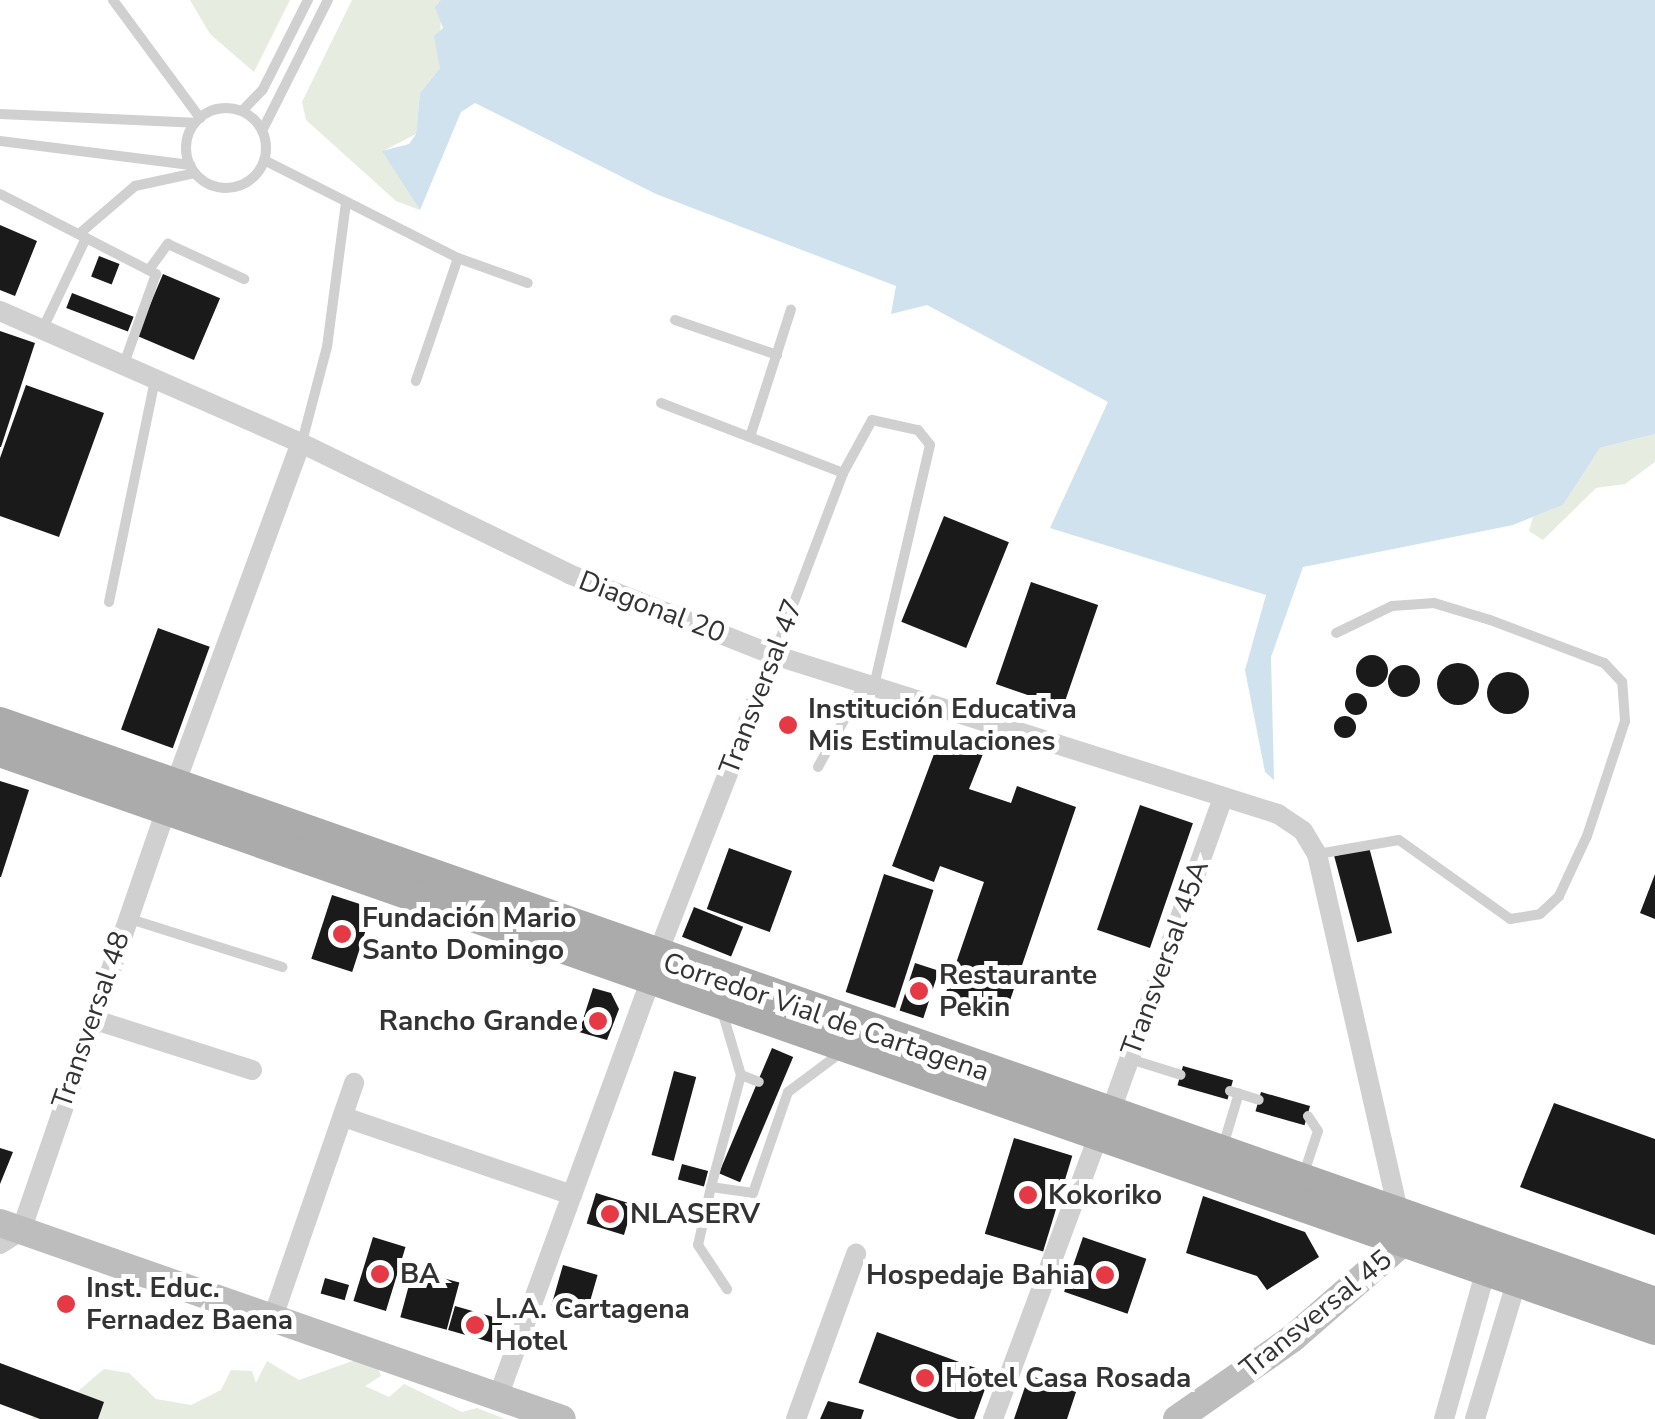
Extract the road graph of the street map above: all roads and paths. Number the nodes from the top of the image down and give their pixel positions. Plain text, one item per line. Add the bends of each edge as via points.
1 (113, 0) edge
2 (308, 0) edge
3 (328, 0) edge
4 (242, 112) junction
5 (0, 114) edge
6 (198, 120) junction
7 (262, 131) junction
8 (0, 141) edge
9 (264, 160) junction
10 (192, 169) junction
11 (0, 194) edge
12 (346, 203) junction
13 (82, 236) junction
14 (458, 258) junction
15 (151, 267) junction
16 (244, 279) dead end
17 (528, 283) dead end
18 (791, 309) dead end
19 (0, 311) edge
20 (675, 320) dead end
21 (43, 328) junction
22 (776, 354) junction
23 (124, 364) junction
24 (156, 380) junction
25 (416, 382) dead end
26 (661, 404) dead end
27 (750, 437) junction
28 (302, 443) junction
29 (842, 473) junction
30 (108, 602) dead end
31 (1336, 633) dead end
32 (774, 654) junction
33 (869, 685) junction
34 (0, 723) edge
35 (0, 752) edge
36 (818, 768) dead end
37 (171, 796) junction
38 (1222, 800) junction
39 (1317, 854) junction
40 (126, 917) junction
41 (282, 966) dead end
42 (653, 970) junction
43 (721, 1005) junction
44 (92, 1019) junction
45 (851, 1030) junction
46 (1129, 1059) junction
47 (252, 1070) dead end
48 (741, 1075) junction
49 (1181, 1075) dead end
50 (354, 1082) dead end
51 (759, 1082) dead end
52 (1259, 1100) dead end
53 (1308, 1116) dead end
54 (344, 1118) junction
55 (1103, 1126) junction
56 (721, 1134) junction
57 (736, 1140) dead end
58 (1217, 1165) junction
59 (1302, 1182) junction
60 (712, 1187) junction
61 (572, 1195) junction
62 (1402, 1228) junction
63 (7, 1233) edge
64 (856, 1254) dead end
65 (1502, 1275) junction
66 (727, 1290) dead end
67 (1655, 1303) edge
68 (272, 1320) junction
69 (1655, 1329) edge
70 (498, 1397) junction
71 (562, 1419) edge
72 (796, 1419) edge
73 (994, 1419) edge
74 (1178, 1419) edge
75 (1444, 1419) edge
76 (1475, 1419) edge

1 - 6 lane
2 - 4 lane via 263,88
3 - 7 lane
4 - 6 lane via 223,108
4 - 7 lane
5 - 6 lane
6 - 10 lane via 186,148
7 - 9 lane
8 - 10 lane
9 - 10 lane via 233,187
9 - 12 lane
10 - 13 lane via 135,186
11 - 13 lane
12 - 14 lane
12 - 28 lane via 326,347
13 - 15 lane
13 - 21 lane
14 - 17 lane
14 - 25 lane
15 - 16 lane via 168,244
15 - 23 lane via 156,274
18 - 22 lane
19 - 21 street, Diagonal 20
20 - 22 lane
21 - 23 street, Diagonal 20
22 - 27 lane
23 - 24 street, Diagonal 20
24 - 28 street, Diagonal 20
24 - 30 lane
26 - 27 lane
27 - 29 lane
28 - 32 street, Diagonal 20 via 472,532
28 - 37 street, Transversal 48
29 - 32 lane, Transversal 47
29 - 33 lane, Transversal 47 via 872,420 918,430 930,446
31 - 39 lane via 1392,606 1434,603 1490,620 1604,663 1622,682 1625,721 1587,836 1559,896 1540,914 1510,919 1400,840
32 - 33 street, Diagonal 20
32 - 42 street, Transversal 47
33 - 36 lane
33 - 38 street, Diagonal 20
34 - 37 main road, Corredor Vial de Cartagena
35 - 37 main road, Corredor Vial de Cartagena
37 - 40 street, Transversal 48
37 - 42 main road, Corredor Vial de Cartagena
38 - 39 street, Diagonal 20 via 1278,814 1303,831
38 - 46 street, Transversal 45A
39 - 62 street
40 - 41 lane
40 - 44 street, Transversal 48
42 - 43 main road, Corredor Vial de Cartagena
42 - 45 main road, Corredor Vial de Cartagena
42 - 61 street, Transversal 47
43 - 45 main road, Corredor Vial de Cartagena
43 - 48 lane
44 - 47 street
44 - 63 street, Transversal 48
45 - 55 main road, Corredor Vial de Cartagena
45 - 60 lane via 785,1090 748,1196
46 - 49 lane
46 - 55 street, Transversal 45A
48 - 51 lane
48 - 56 lane
50 - 54 street
52 - 58 lane via 1234,1092
53 - 59 lane via 1318,1132
54 - 61 street
54 - 68 street
55 - 58 main road, Corredor Vial de Cartagena
55 - 73 street, Transversal 45A
56 - 57 lane
56 - 60 lane
58 - 59 main road, Corredor Vial de Cartagena
58 - 62 main road, Corredor Vial de Cartagena
59 - 62 main road, Corredor Vial de Cartagena
60 - 66 lane via 698,1246
61 - 70 street, Transversal 47
62 - 65 main road, Corredor Vial de Cartagena
62 - 67 main road, Corredor Vial de Cartagena
62 - 74 street, Transversal 45 via 1293,1338
63 - 68 street
64 - 72 street
65 - 69 main road, Corredor Vial de Cartagena
65 - 75 street
65 - 76 street
68 - 70 street
70 - 71 street

